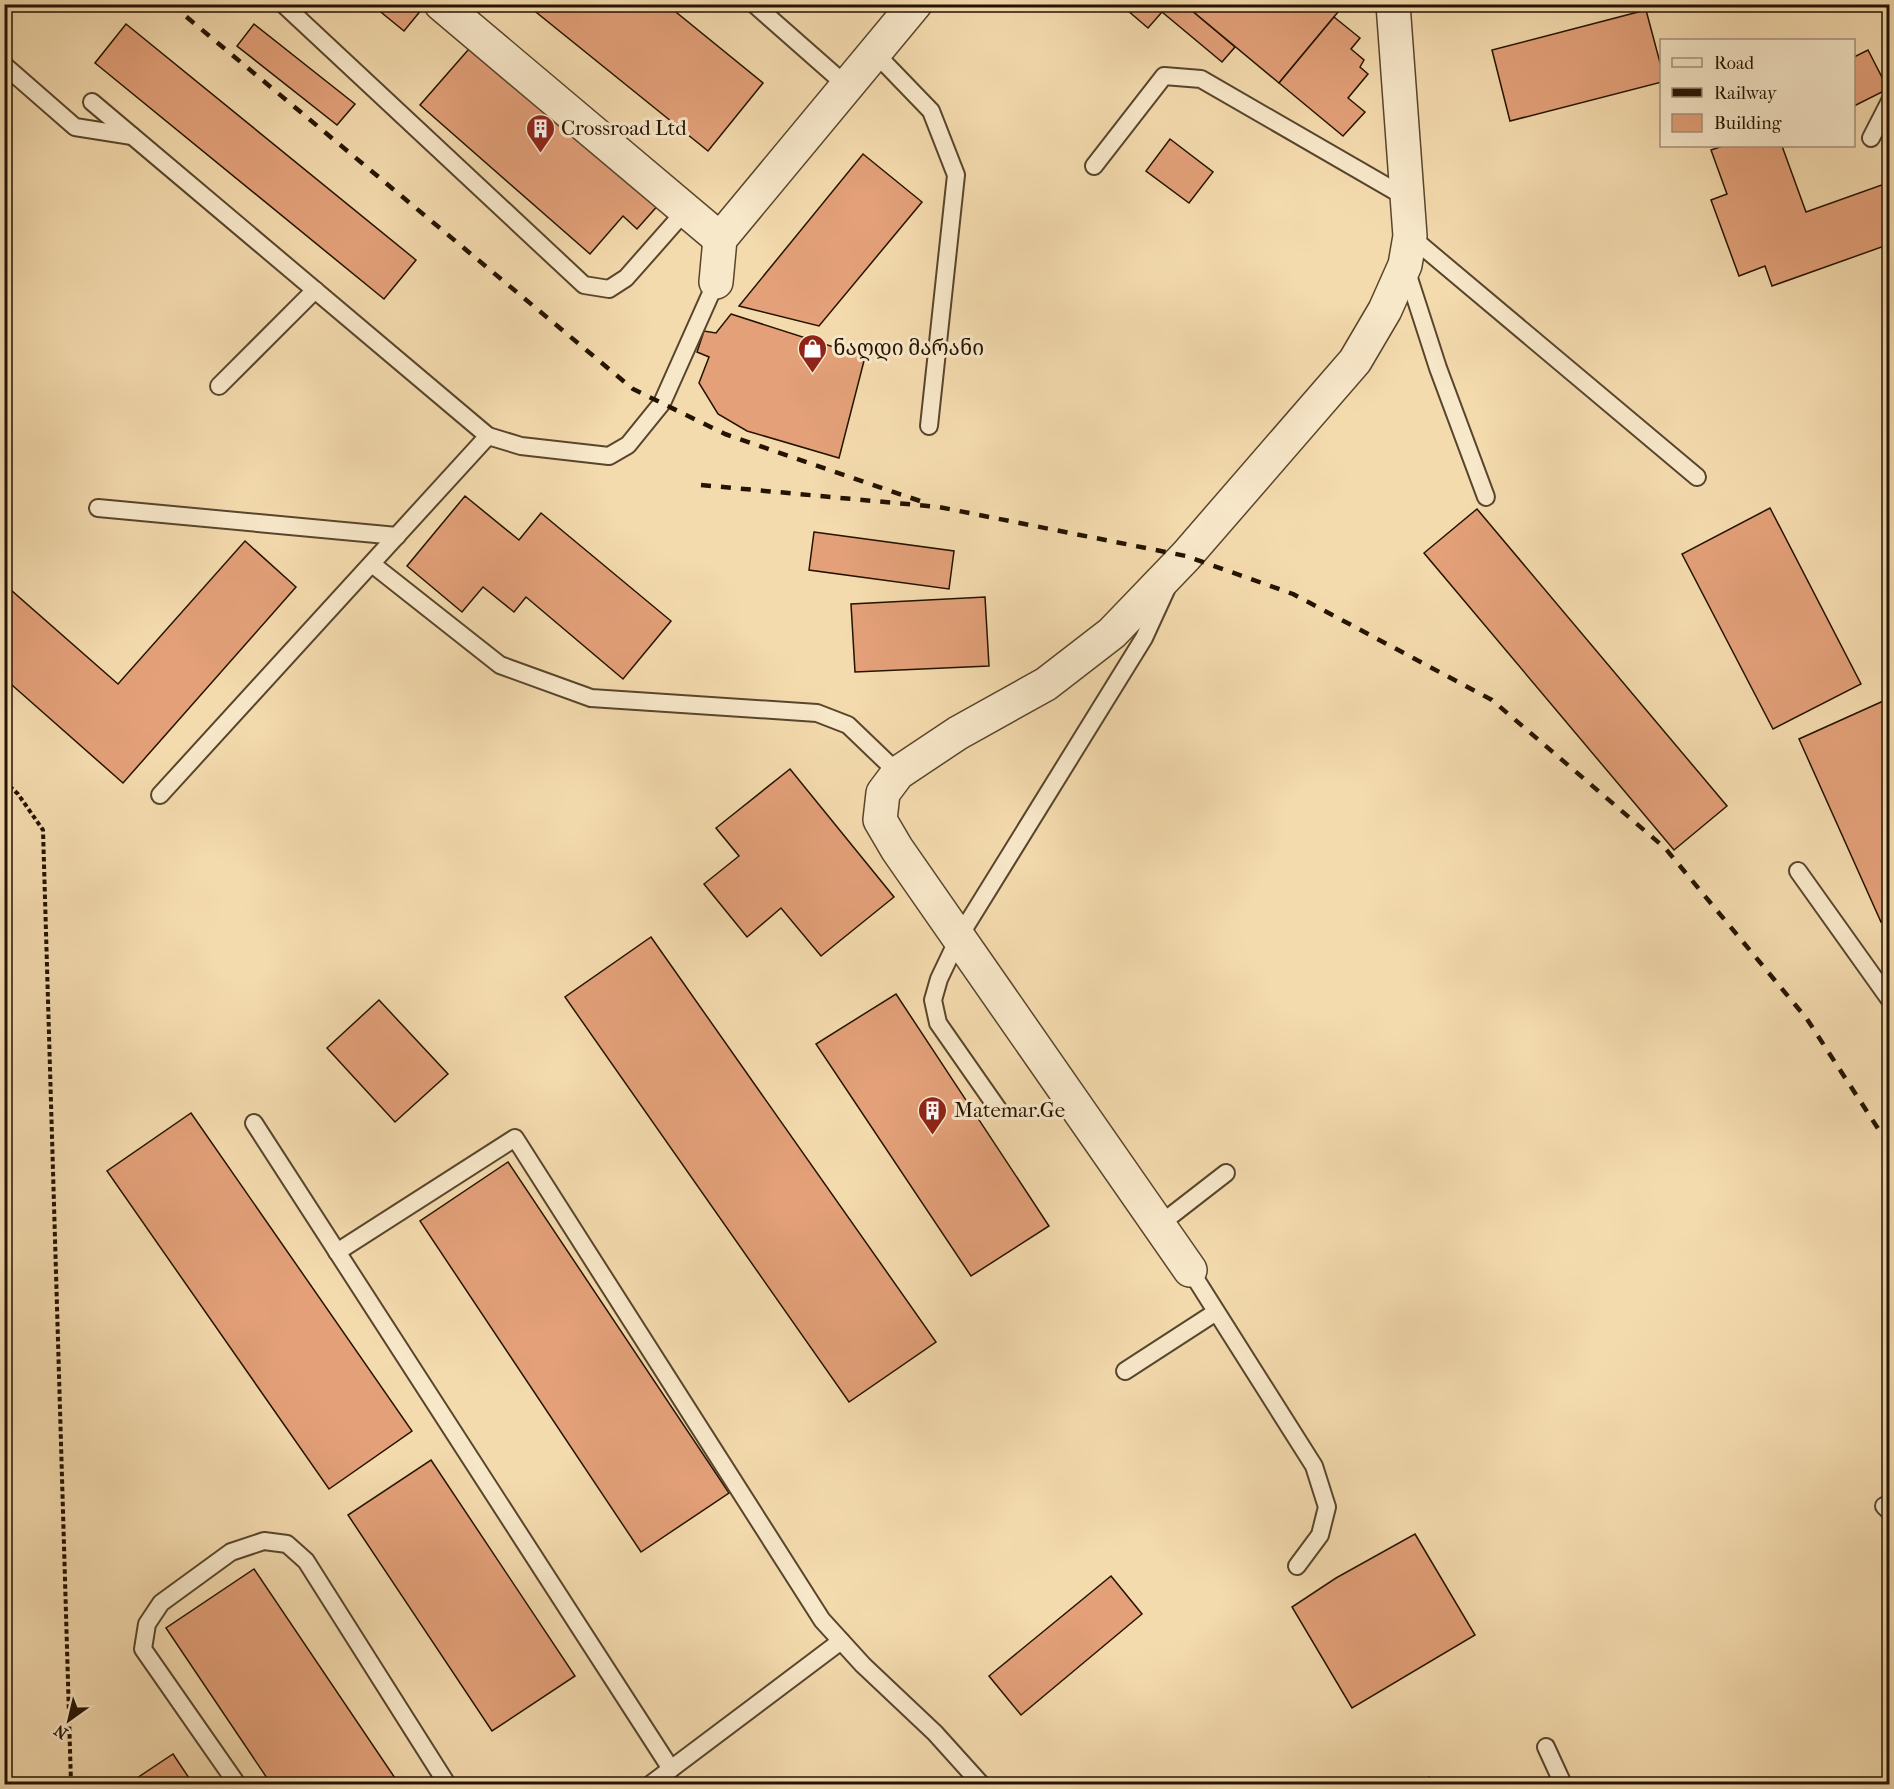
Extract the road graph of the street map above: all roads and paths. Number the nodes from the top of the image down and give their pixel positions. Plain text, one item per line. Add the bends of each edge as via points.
1 (283, 4) edge
2 (441, 4) edge
3 (753, 4) edge
4 (915, 4) edge
5 (1393, 4) edge
6 (875, 52) junction
7 (4, 65) edge
8 (848, 86) junction
9 (1890, 101) edge
10 (92, 102) dead end
11 (132, 136) junction
12 (1871, 138) dead end
13 (1094, 166) dead end
14 (1407, 198) junction
15 (686, 210) junction
16 (720, 238) junction
17 (1408, 251) junction
18 (716, 282) joint
19 (315, 290) junction
20 (219, 386) dead end
21 (929, 426) dead end
22 (488, 436) junction
23 (1697, 477) dead end
24 (1486, 497) dead end
25 (98, 508) dead end
26 (397, 536) junction
27 (372, 564) junction
28 (1177, 564) junction
29 (898, 773) junction
30 (4, 781) edge
31 (160, 795) dead end
32 (1798, 871) dead end
33 (959, 937) junction
34 (1890, 1000) edge
35 (998, 1109) dead end
36 (254, 1123) dead end
37 (1226, 1173) dead end
38 (1158, 1225) junction
39 (337, 1252) junction
40 (1190, 1270) joint
41 (1216, 1312) junction
42 (1125, 1371) dead end
43 (1297, 1566) dead end
44 (841, 1641) junction
45 (1546, 1747) dead end
46 (671, 1769) junction
47 (71, 1785) edge
48 (237, 1785) edge
49 (447, 1785) edge
50 (651, 1785) edge
51 (981, 1785) edge
52 (1563, 1785) edge

1 - 15 lane via 584,285 609,289 626,278
2 - 15 street
3 - 8 lane
4 - 6 street
5 - 14 street
6 - 8 street
6 - 21 lane via 931,111 956,175
7 - 11 lane via 75,127
8 - 16 street
9 - 12 lane
10 - 11 lane
11 - 19 lane
13 - 14 lane via 1164,76 1173,76 1201,79
14 - 17 street
15 - 16 street
16 - 18 street
17 - 23 lane
17 - 24 lane via 1438,368
17 - 28 street via 1385,310 1355,362
18 - 22 lane via 662,403 628,445 609,456 521,446
19 - 20 lane
19 - 22 lane
22 - 26 lane
25 - 26 lane
26 - 27 lane
27 - 29 lane via 500,665 591,698 817,713 848,725
27 - 31 lane
28 - 29 street via 1112,633 1046,684 958,733
28 - 33 lane via 1144,638
29 - 33 street via 883,793 880,820
30 - 47 path via 43,830
32 - 34 lane
33 - 35 lane via 933,1000 938,1023
33 - 38 street
36 - 39 lane
37 - 38 lane
38 - 40 street
39 - 44 lane via 515,1138 822,1620
39 - 46 lane
40 - 41 lane
41 - 42 lane
41 - 43 lane via 1314,1466 1327,1507 1320,1535
44 - 46 lane
44 - 51 lane via 935,1733
45 - 52 lane
46 - 50 lane
48 - 49 lane via 143,1649 147,1624 161,1603 231,1552 264,1541 287,1544 306,1562

